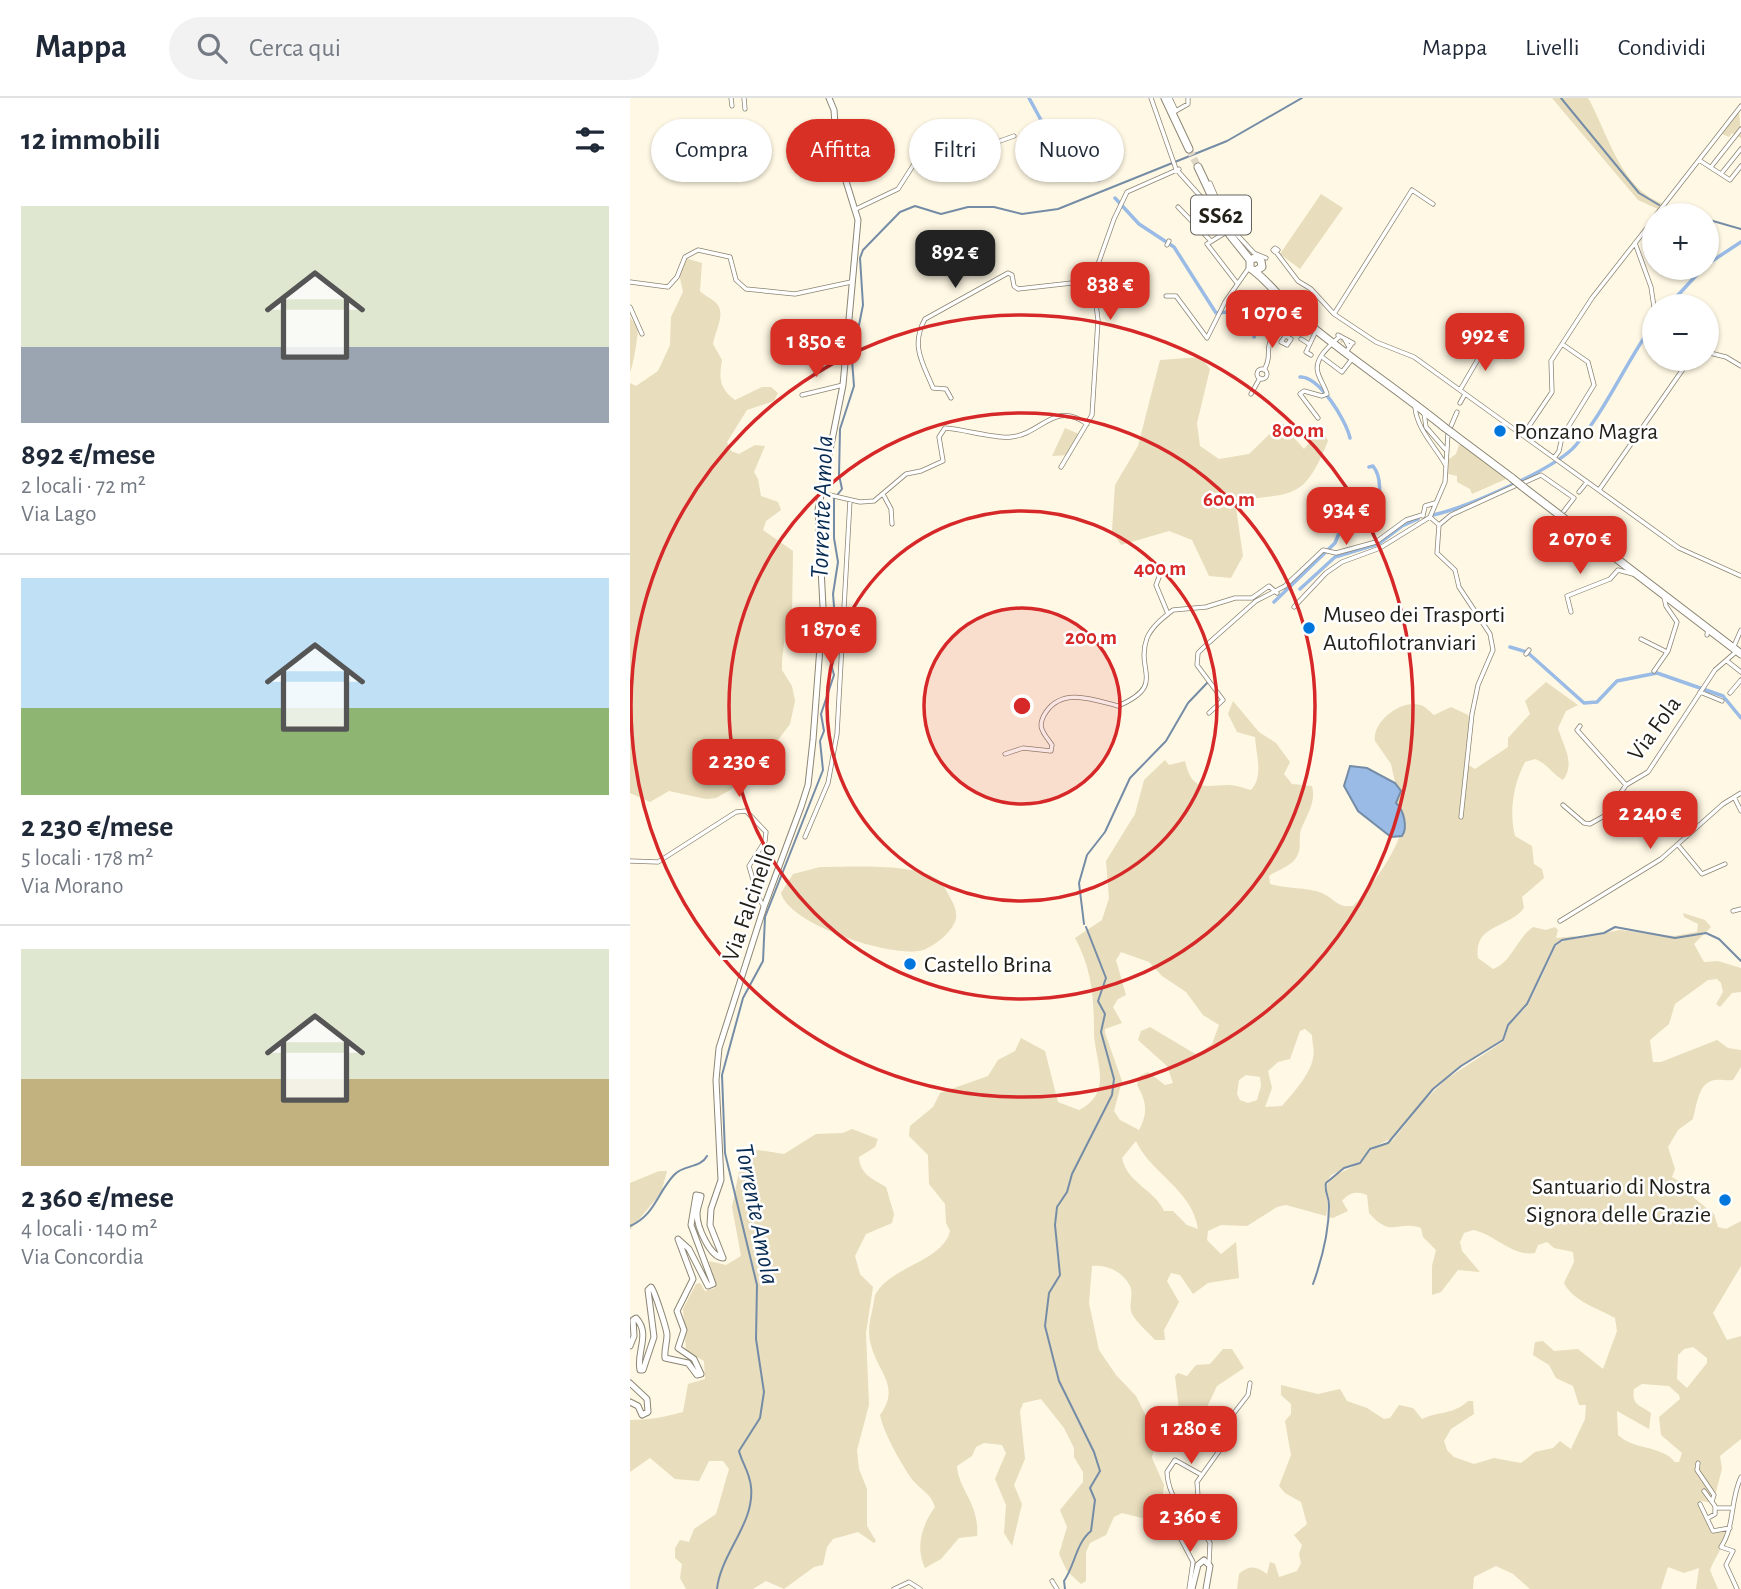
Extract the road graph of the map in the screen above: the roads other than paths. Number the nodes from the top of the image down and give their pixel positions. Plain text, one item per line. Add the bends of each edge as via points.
1 (731, 98) edge
2 (744, 98) edge
3 (829, 98) edge
4 (1151, 98) edge
5 (1165, 98) edge
6 (1170, 98) edge
7 (1188, 98) edge
8 (732, 106) dead end
9 (1741, 106) edge
10 (745, 109) dead end
11 (1174, 112) junction
12 (1741, 129) edge
13 (1014, 136) dead end
14 (1189, 149) tunnel mouth
15 (1741, 149) edge
16 (1699, 160) junction
17 (1741, 166) edge
18 (1198, 167) tunnel mouth
19 (1711, 167) junction
20 (1177, 169) junction
21 (1721, 174) junction
22 (1210, 183) dead end
23 (1666, 203) edge
24 (1433, 204) dead end
25 (1178, 207) dead end
26 (856, 209) junction
27 (1227, 227) junction
28 (1642, 235) edge
29 (1211, 241) junction
30 (1635, 243) junction
31 (1264, 259) junction
32 (1253, 266) junction
33 (1097, 267) junction
34 (630, 282) edge
35 (853, 282) junction
36 (1237, 284) junction
37 (1652, 294) edge
38 (1166, 296) dead end
39 (1283, 301) junction
40 (630, 307) edge
41 (1334, 314) junction
42 (1300, 316) junction
43 (1317, 329) junction
44 (642, 334) dead end
45 (1286, 336) dead end
46 (1301, 339) dead end
47 (1343, 341) junction
48 (1488, 342) dead end
49 (1562, 344) junction
50 (1309, 345) junction
51 (1301, 353) dead end
52 (1311, 355) dead end
53 (1321, 356) junction
54 (1719, 357) edge
55 (1741, 366) edge
56 (1682, 371) edge
57 (843, 385) junction
58 (1462, 392) junction
59 (1251, 394) dead end
60 (802, 395) dead end
61 (951, 398) dead end
62 (1460, 403) dead end
63 (1415, 404) junction
64 (1423, 411) junction
65 (1457, 412) dead end
66 (1318, 418) dead end
67 (1416, 419) junction
68 (1429, 419) junction
69 (1087, 424) junction
70 (1448, 431) junction
71 (1433, 435) junction
72 (1523, 435) junction
73 (1446, 449) junction
74 (1438, 450) junction
75 (1557, 460) junction
76 (1446, 466) junction
77 (1061, 467) dead end
78 (1587, 482) junction
79 (1519, 483) junction
80 (1599, 490) junction
81 (1578, 492) dead end
82 (822, 493) junction
83 (884, 496) junction
84 (849, 499) junction
85 (1435, 503) junction
86 (1564, 511) dead end
87 (1425, 517) junction
88 (892, 524) dead end
89 (1439, 525) junction
90 (1165, 571) dead end
91 (1634, 572) junction
92 (1741, 576) edge
93 (1277, 593) junction
94 (1663, 595) junction
95 (1294, 607) dead end
96 (1571, 612) dead end
97 (1168, 614) junction
98 (1741, 630) edge
99 (1641, 639) dead end
100 (1737, 651) edge
101 (1667, 652) junction
102 (1727, 660) junction
103 (1654, 671) dead end
104 (1741, 672) edge
105 (1741, 680) edge
106 (1702, 690) junction
107 (1730, 693) dead end
108 (1722, 701) dead end
109 (1209, 713) dead end
110 (1580, 726) dead end
111 (1005, 754) dead end
112 (1626, 785) junction
113 (1741, 793) edge
114 (1734, 797) junction
115 (1563, 805) dead end
116 (1741, 811) edge
117 (1461, 817) dead end
118 (805, 837) dead end
119 (1678, 845) junction
120 (630, 862) edge
121 (1725, 864) dead end
122 (764, 907) junction
123 (1741, 909) edge
124 (1733, 911) dead end
125 (1560, 921) dead end
126 (630, 1346) edge
127 (630, 1383) edge
128 (1250, 1383) dead end
129 (630, 1402) edge
130 (1698, 1463) dead end
131 (1200, 1474) junction
132 (1741, 1477) edge
133 (1704, 1491) dead end
134 (1712, 1501) junction
135 (1700, 1504) dead end
136 (1715, 1508) junction
137 (1733, 1508) junction
138 (1708, 1518) junction
139 (1730, 1528) junction
140 (1209, 1563) junction
141 (1052, 1581) dead end
142 (894, 1589) edge
143 (920, 1589) edge
144 (1057, 1589) edge
145 (1191, 1589) edge
146 (1206, 1589) edge
147 (1737, 1589) edge

1 - 8 street
2 - 10 street
3 - 26 street, Via Falcinello via 837,152
4 - 20 street
5 - 11 main road
6 - 11 street
7 - 11 street via 1188,104
9 - 16 street
11 - 14 main road
12 - 19 street
13 - 26 street via 925,155 898,189
15 - 21 street
16 - 19 street
16 - 23 street
17 - 21 street via 1730,180
18 - 27 main road, SS62
19 - 21 street
20 - 27 street via 1217,221
20 - 33 street via 1127,192
22 - 31 street via 1232,230
24 - 41 street via 1412,190
25 - 29 street
26 - 35 street, Via Falcinello
27 - 29 street
27 - 32 main road, SS62
28 - 30 street
29 - 36 street via 1207,244
30 - 37 street
30 - 49 street
31 - 32 main road, SS62 via 1262,267
31 - 41 street via 1275,252
32 - 36 street
32 - 39 main road, SS62
33 - 61 street via 1081,282 1018,289 1007,273 925,319 918,355 933,388 946,390
33 - 69 street via 1092,415
34 - 35 street via 668,286 685,257 698,250 730,257 736,280 746,289 795,294
35 - 57 street, Via Falcinello
36 - 38 street via 1207,338 1176,296
39 - 42 main road, SS62
39 - 59 street via 1279,324 1268,345 1266,377 1260,378
40 - 44 street
41 - 58 street via 1376,342 1414,357
42 - 43 main road, SS62
42 - 45 street
43 - 47 main road, SS62
43 - 50 street
46 - 50 street
47 - 53 street
47 - 53 street via 1342,372
47 - 63 main road, SS62
48 - 58 street
49 - 72 street via 1551,360 1554,385 1550,397
49 - 75 street via 1588,362 1594,386 1562,437
50 - 51 street
50 - 52 street via 1306,352
53 - 66 street via 1316,370 1326,395 1300,394
54 - 55 street
56 - 80 street
57 - 60 street
57 - 82 street, Via Falcinello
58 - 62 street
58 - 72 street
63 - 64 main road, SS62
63 - 67 street
64 - 67 street
64 - 68 main road, SS62
65 - 70 street
67 - 74 street
68 - 70 main road, SS62
68 - 71 street
69 - 77 street
69 - 83 street via 1073,415 1055,416 1010,438 945,428 939,438 943,461 906,474
70 - 71 street via 1442,439
70 - 73 street
70 - 79 main road, SS62
71 - 73 street
72 - 75 street
73 - 74 street
73 - 76 street
74 - 76 street
75 - 78 street
76 - 85 street via 1444,486
78 - 80 street
78 - 81 street
79 - 86 street via 1541,475 1555,482 1574,498
79 - 89 street
79 - 91 main road, SS62
80 - 92 street via 1679,548
82 - 84 street
82 - 122 street, Via Falcinello via 818,554 823,607 807,785
83 - 84 street via 870,502
83 - 88 street
84 - 118 street, Via Falcinello via 838,734 828,783
85 - 87 street
85 - 87 street via 1424,506
87 - 89 street
87 - 93 street via 1406,520 1377,542 1329,551
87 - 95 street via 1380,548 1342,562
89 - 117 street via 1437,553 1455,570 1459,587 1490,634 1493,650 1478,685 1472,715
90 - 97 street via 1156,585
91 - 94 main road, SS62
91 - 96 street via 1618,570 1611,579 1567,596
93 - 97 street via 1269,586 1252,598 1177,608
93 - 109 street via 1256,601 1198,653 1197,665 1223,700
94 - 100 main road, SS62 via 1705,632
94 - 101 street via 1677,622
97 - 111 street via 1148,636 1148,676 1139,695 1118,706 1069,696 1057,700 1040,723 1051,751 1023,748
98 - 100 street
99 - 101 street
100 - 102 street, Via Fola
101 - 103 street
102 - 104 street
102 - 106 street, Via Fola
105 - 107 street
106 - 108 street
106 - 112 street, Via Fola via 1648,772
110 - 112 street via 1577,730
112 - 115 street, Via Fola via 1606,815 1590,824
113 - 114 street
114 - 116 street
114 - 119 street
119 - 121 street via 1702,874
119 - 125 street
120 - 122 street via 658,862 736,812 746,811 766,832 749,866
122 - 126 street, Via Falcinello via 719,1048 721,1180 710,1225 723,1258 714,1254 705,1237 697,1214 701,1196 696,1195 691,1220 713,1284 708,1286 689,1249 678,1239 692,1278 677,1311 684,1330 678,1348 694,1359 701,1374 688,1363 666,1358 666,1329 651,1287 654,1337 642,1370 638,1364 643,1336 636,1318
123 - 124 street
127 - 129 street via 647,1399 647,1413 642,1415
128 - 131 street via 1248,1395 1234,1413 1227,1440
130 - 134 street via 1697,1470 1714,1495
131 - 140 street via 1196,1494 1200,1525 1209,1538
131 - 145 street via 1175,1460 1167,1472 1178,1505 1173,1524 1193,1562
132 - 137 street
133 - 134 street
134 - 136 street
135 - 138 street
136 - 137 street
136 - 138 street
137 - 139 street
138 - 139 street via 1713,1531
139 - 147 street via 1721,1547 1733,1551 1726,1565
140 - 145 street via 1200,1562
140 - 146 street
141 - 144 street
142 - 143 street via 909,1583

